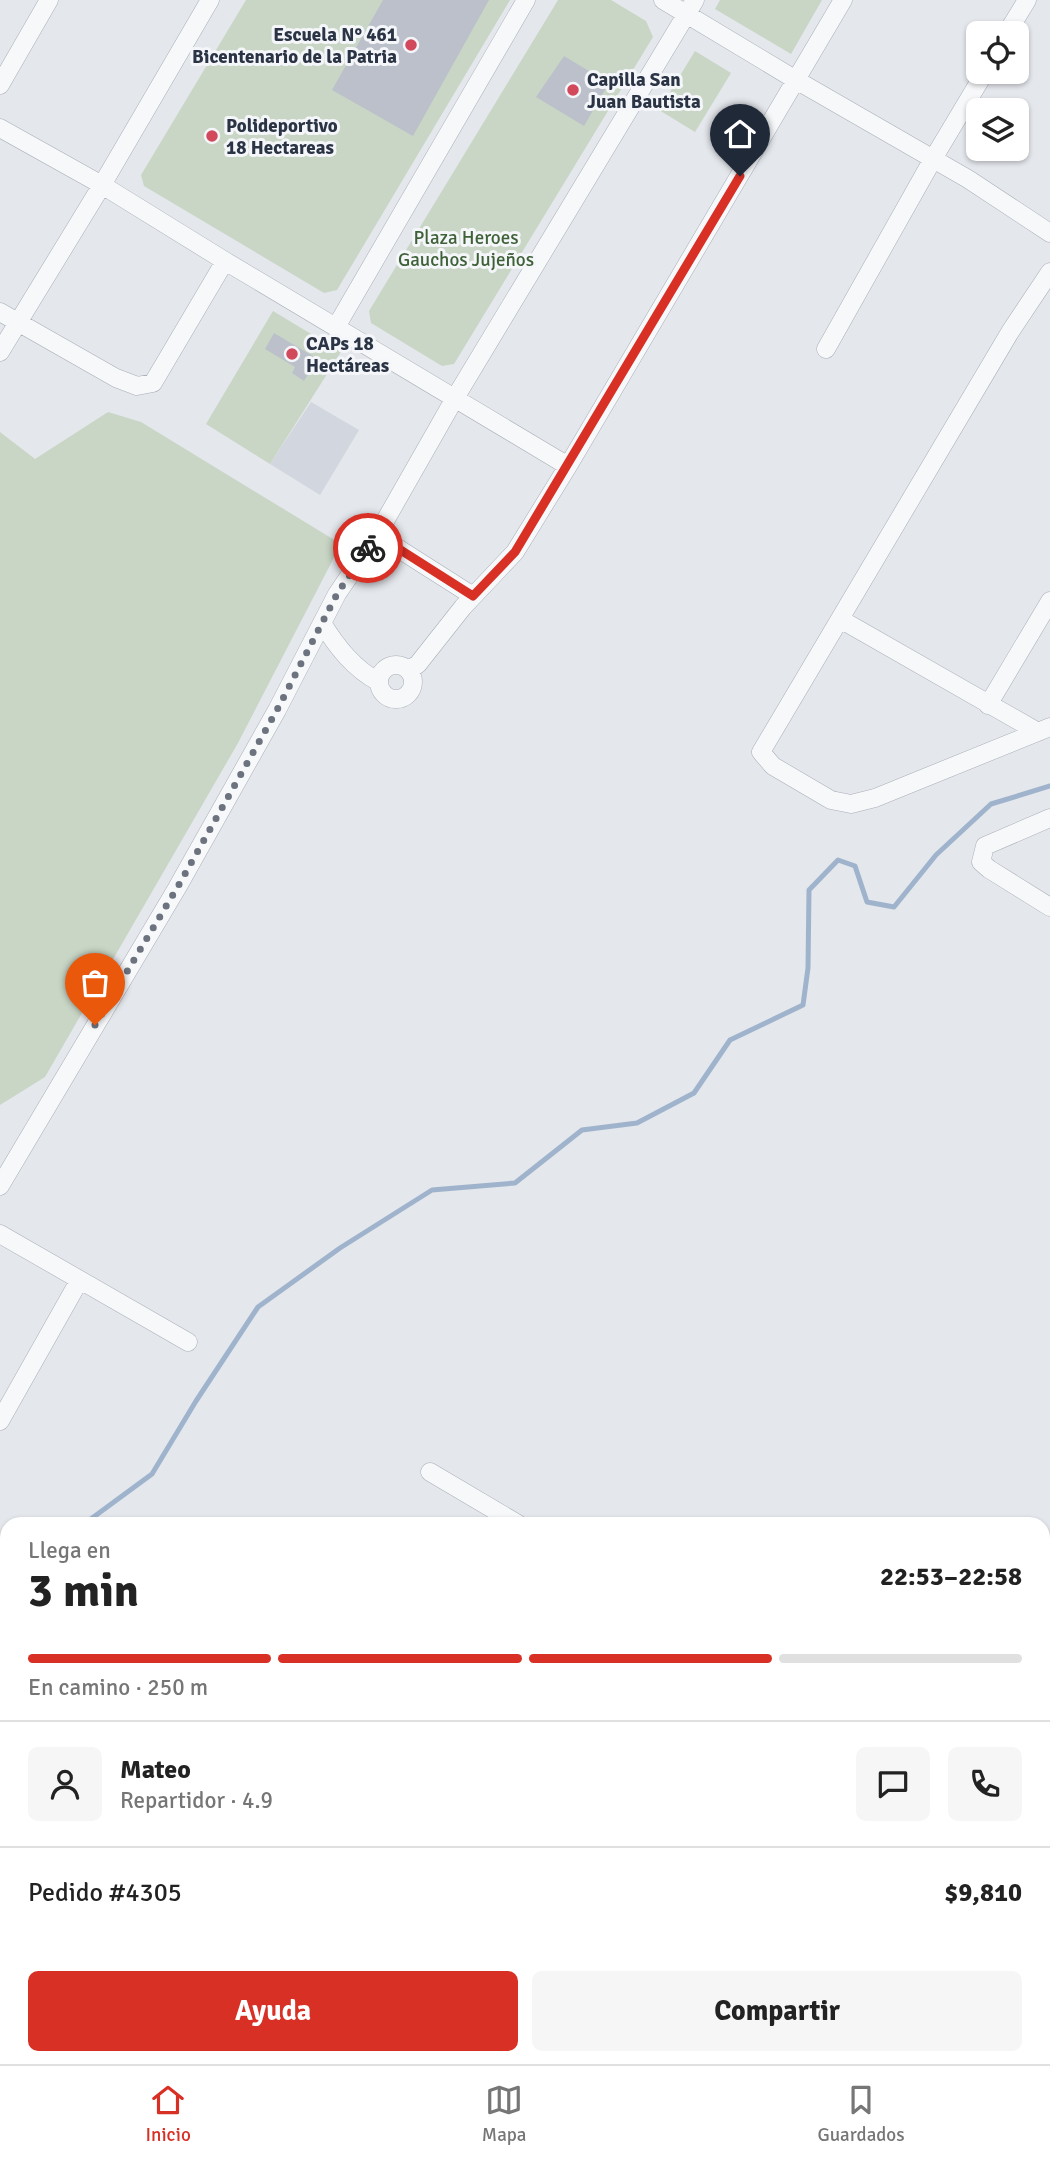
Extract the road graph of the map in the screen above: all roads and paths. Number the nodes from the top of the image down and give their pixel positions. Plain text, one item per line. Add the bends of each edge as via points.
1 (49, 0) edge
2 (210, 0) edge
3 (526, 0) edge
4 (663, 0) edge
5 (843, 0) edge
6 (1027, 0) edge
7 (691, 7) edge
8 (1014, 21) edge
9 (796, 80) junction
10 (978, 84) edge
11 (0, 85) edge
12 (0, 128) edge
13 (933, 159) junction
14 (102, 185) junction
15 (1050, 233) edge
16 (225, 261) junction
17 (1050, 272) edge
18 (0, 313) edge
19 (19, 324) junction
20 (336, 327) junction
21 (826, 349) dead end
22 (0, 352) edge
23 (456, 398) junction
24 (568, 466) junction
25 (377, 535) junction
26 (1050, 601) edge
27 (468, 602) junction
28 (840, 619) junction
29 (322, 623) junction
30 (409, 670) junction
31 (379, 681) junction
32 (988, 705) junction
33 (1044, 730) edge
34 (1050, 818) edge
35 (1050, 907) edge
36 (0, 1186) edge
37 (0, 1234) edge
38 (79, 1281) junction
39 (188, 1342) dead end
40 (0, 1421) edge
41 (430, 1472) dead end
42 (506, 1517) edge

1 - 11 street
2 - 14 street
3 - 20 street
4 - 7 street
5 - 9 street
6 - 8 street
7 - 9 street
7 - 23 street
9 - 13 street
9 - 24 street
10 - 13 street
12 - 14 street
13 - 15 street
13 - 21 street
14 - 16 street
14 - 19 street
16 - 19 street via 153,383 137,386 116,378
16 - 20 street
17 - 28 street
18 - 19 street
19 - 22 street
20 - 23 street
23 - 24 street
23 - 25 street
24 - 27 street via 515,552
25 - 27 street
25 - 29 street
26 - 32 street
27 - 30 street
28 - 32 street
28 - 33 street via 761,752 774,766 831,800 851,804 875,798
29 - 31 street via 361,672
29 - 36 street via 177,888
30 - 31 street via 399,664 387,667
30 - 31 street via 413,686 402,698 386,696
32 - 33 street
34 - 35 street via 985,846 981,862
37 - 38 street
38 - 39 street
38 - 40 street
41 - 42 street

